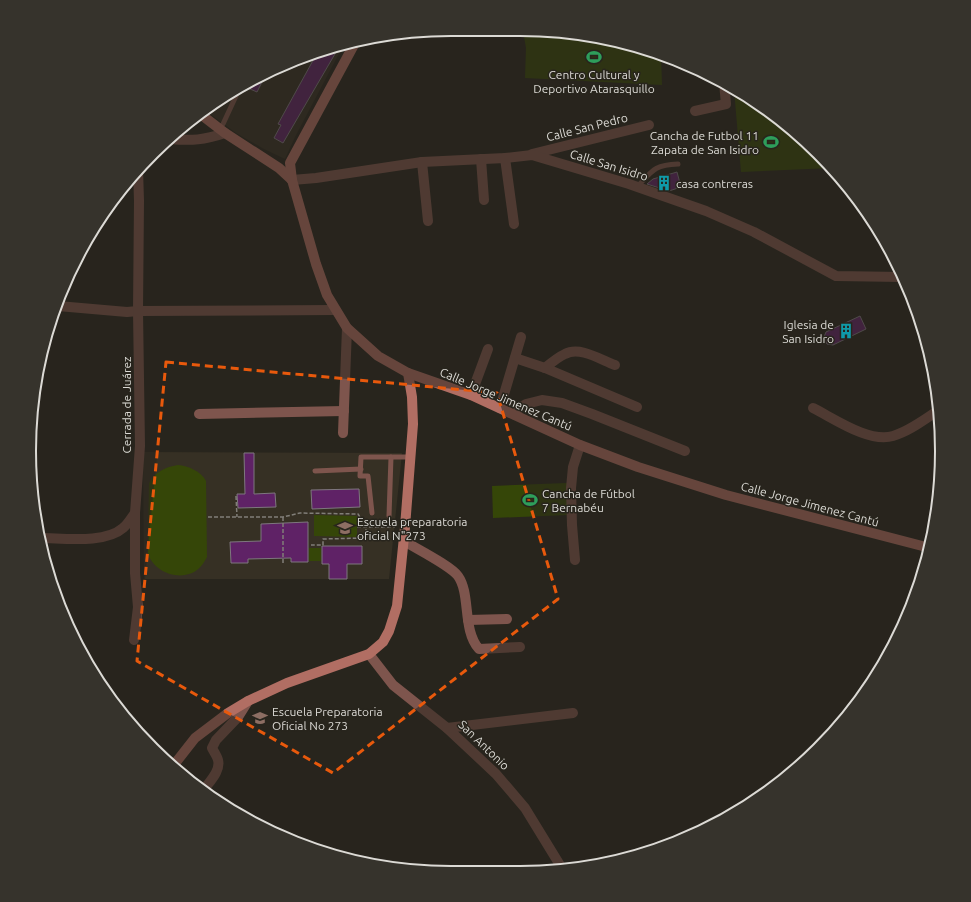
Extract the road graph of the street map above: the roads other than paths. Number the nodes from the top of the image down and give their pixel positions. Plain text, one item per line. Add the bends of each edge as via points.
1 (352, 48) edge
2 (725, 90) edge
3 (236, 96) edge
4 (696, 111) dead end
5 (204, 117) edge
6 (649, 125) dead end
7 (222, 131) junction
8 (176, 140) edge
9 (532, 154) junction
10 (481, 158) junction
11 (505, 158) junction
12 (422, 162) junction
13 (678, 164) dead end
14 (139, 178) edge
15 (292, 180) junction
16 (637, 187) junction
17 (484, 200) dead end
18 (428, 220) dead end
19 (514, 224) dead end
20 (896, 277) edge
21 (62, 306) edge
22 (335, 310) junction
23 (138, 311) junction
24 (347, 328) junction
25 (521, 337) dead end
26 (488, 349) dead end
27 (515, 358) junction
28 (615, 365) dead end
29 (545, 368) junction
30 (408, 373) junction
31 (471, 395) junction
32 (637, 407) dead end
33 (500, 408) junction
34 (813, 408) dead end
35 (344, 411) junction
36 (198, 414) dead end
37 (933, 414) edge
38 (515, 415) junction
39 (343, 433) dead end
40 (580, 445) junction
41 (685, 451) dead end
42 (391, 457) junction
43 (410, 457) junction
44 (361, 469) junction
45 (315, 472) dead end
46 (135, 513) junction
47 (372, 514) dead end
48 (388, 516) dead end
49 (45, 538) edge
50 (404, 541) junction
51 (924, 546) edge
52 (575, 560) dead end
53 (507, 619) dead end
54 (468, 620) junction
55 (134, 640) dead end
56 (520, 647) dead end
57 (369, 654) junction
58 (248, 701) junction
59 (573, 713) dead end
60 (447, 728) junction
61 (176, 762) edge
62 (206, 786) edge
63 (559, 864) edge

1 - 15 main road, Calle Jorge Jimenez Cantú via 290,163
2 - 4 street via 726,104
3 - 7 lane
5 - 7 main road
6 - 9 street, Calle San Pedro
7 - 8 street via 207,139
7 - 15 main road via 279,168
9 - 11 street, Calle San Isidro
9 - 16 street, Calle San Isidro
10 - 11 street, Calle San Isidro
10 - 12 street, Calle San Isidro
10 - 17 street
11 - 19 street
12 - 15 street, Calle San Isidro
12 - 18 street
13 - 16 lane via 665,164 654,168
14 - 23 street, Cerrada de Juárez
15 - 22 main road, Calle Jorge Jimenez Cantú via 326,295
16 - 20 street, Calle San Isidro via 754,232 836,276
21 - 23 street
22 - 23 street
22 - 24 main road, Calle Jorge Jimenez Cantú
23 - 46 street, Cerrada de Juárez via 140,446
24 - 30 main road, Calle Jorge Jimenez Cantú via 378,356
24 - 35 street
25 - 27 street
26 - 31 street
27 - 29 street
27 - 33 street
28 - 29 street via 572,351
29 - 32 street
30 - 31 main road, Calle Jorge Jimenez Cantú
30 - 43 main road via 413,424
31 - 33 main road, Calle Jorge Jimenez Cantú
33 - 38 main road, Calle Jorge Jimenez Cantú
34 - 37 street via 862,433 878,437 893,436
35 - 36 street
35 - 39 street
38 - 40 main road, Calle Jorge Jimenez Cantú
38 - 41 street via 519,408 526,404 542,400 562,403
40 - 51 main road, Calle Jorge Jimenez Cantú via 638,467 726,495
40 - 52 street via 573,467 571,488
42 - 43 lane
42 - 44 lane via 361,457
42 - 48 lane
43 - 50 main road
44 - 45 lane
44 - 47 lane via 360,476 368,476
46 - 49 street via 123,529 109,536
46 - 55 street, Cerrada de Juárez via 138,607
50 - 54 street via 458,575 463,584
50 - 57 main road via 394,619 383,642
53 - 54 street
54 - 56 street via 475,645 479,649
57 - 58 main road
57 - 60 street, San Antonio via 393,685
58 - 61 main road via 195,738
58 - 62 street via 212,748 219,765
59 - 60 street
60 - 63 street, San Antonio via 496,774 525,808

